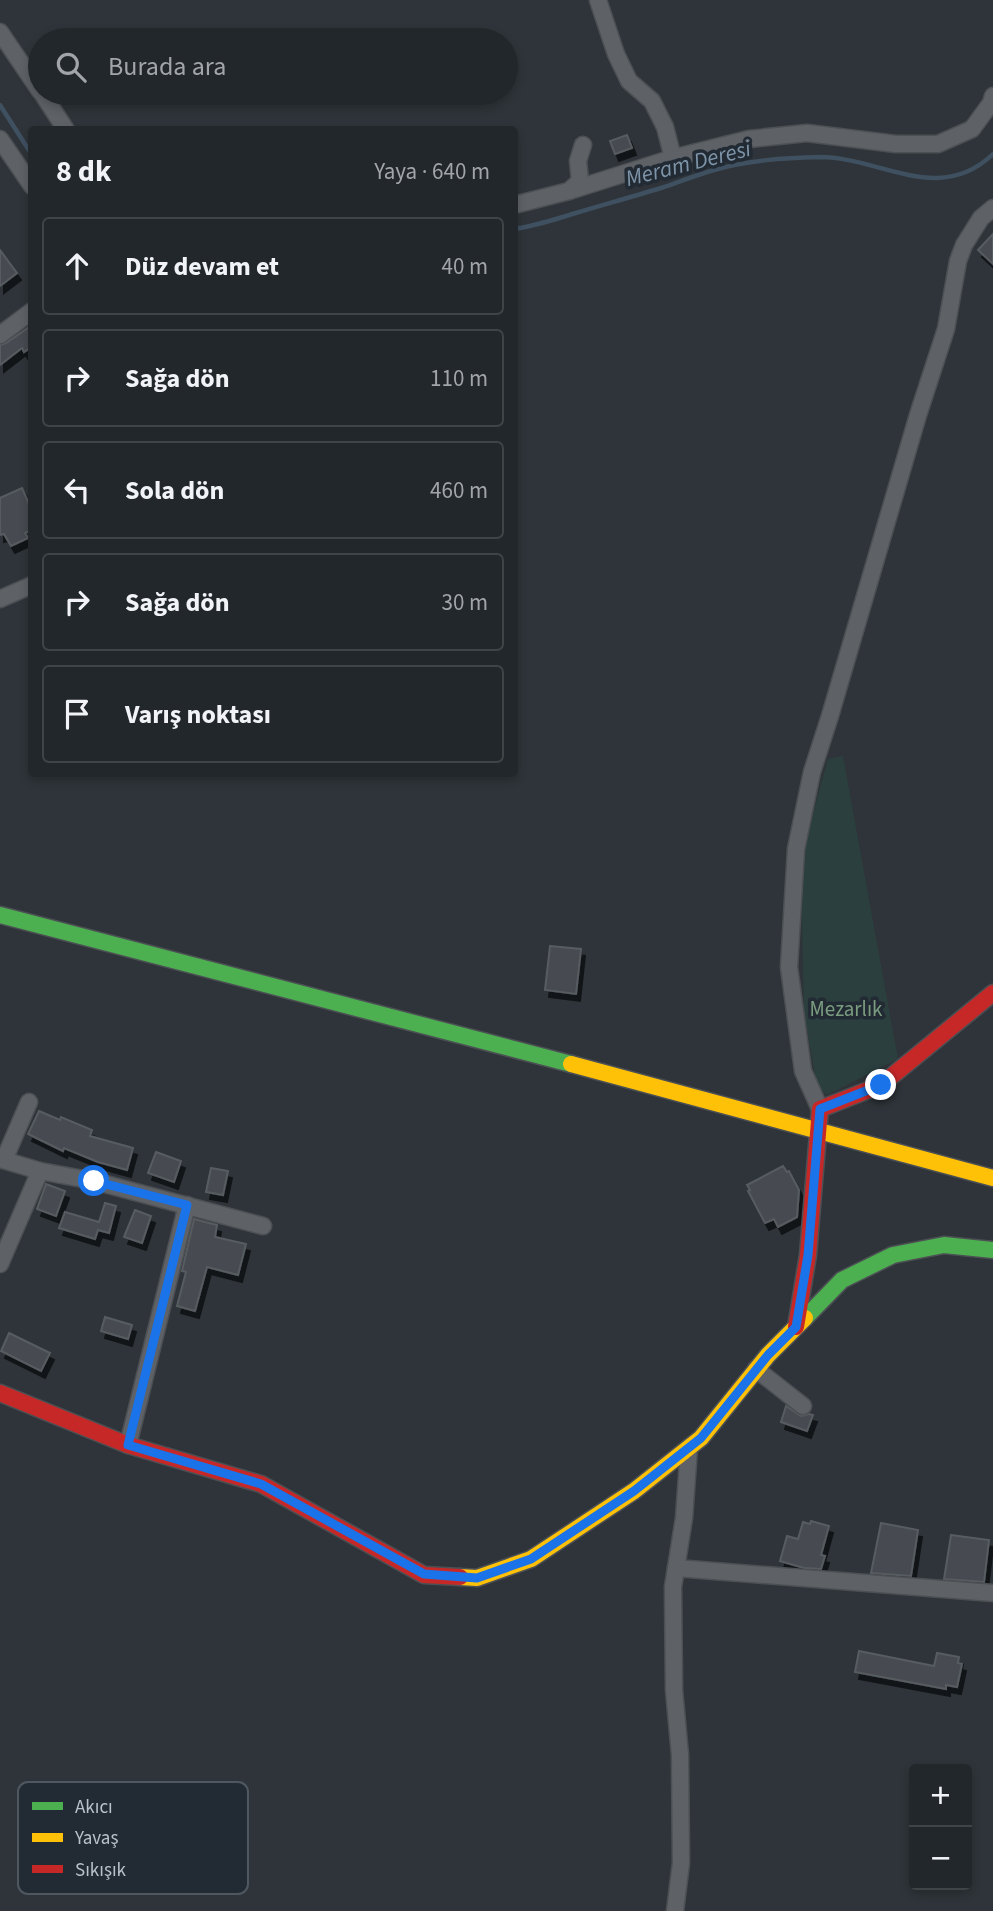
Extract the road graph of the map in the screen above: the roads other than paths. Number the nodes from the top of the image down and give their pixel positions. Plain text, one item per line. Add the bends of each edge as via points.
1 (598, 0) edge
2 (0, 32) edge
3 (28, 73) edge
4 (993, 96) edge
5 (50, 105) edge
6 (63, 126) edge
7 (0, 139) edge
8 (583, 145) dead end
9 (673, 158) junction
10 (28, 180) edge
11 (569, 191) junction
12 (518, 204) edge
13 (993, 208) edge
14 (28, 314) edge
15 (0, 335) edge
16 (28, 586) edge
17 (0, 599) edge
18 (0, 915) edge
19 (993, 993) edge
20 (29, 1102) dead end
21 (820, 1109) junction
22 (818, 1132) junction
23 (2, 1160) edge
24 (40, 1171) junction
25 (993, 1178) edge
26 (187, 1205) junction
27 (263, 1226) dead end
28 (993, 1250) edge
29 (0, 1264) edge
30 (796, 1327) junction
31 (756, 1369) junction
32 (0, 1393) edge
33 (803, 1406) dead end
34 (128, 1445) junction
35 (689, 1448) junction
36 (676, 1568) junction
37 (993, 1593) edge
38 (675, 1911) edge

1 - 9 street via 629,81 652,101
2 - 3 street
4 - 9 street via 972,129 938,145 807,133 749,139
5 - 6 street
7 - 10 street
8 - 11 street via 578,161 580,181
9 - 11 street
11 - 12 street
13 - 21 street via 981,218 958,261 946,329 811,772 796,849 789,967 803,1071
14 - 15 street
16 - 17 street
18 - 22 street via 543,1055
19 - 21 street via 881,1085
20 - 23 street
21 - 22 street
22 - 25 street
22 - 30 street via 808,1255
23 - 24 street
24 - 26 street
24 - 29 street
26 - 27 street
26 - 34 street
28 - 30 street via 944,1245 893,1255 842,1280
30 - 31 street
31 - 33 street
31 - 35 street
32 - 34 street
34 - 35 street via 261,1484 424,1574 477,1578 531,1559 634,1491
35 - 36 street
36 - 37 street
36 - 38 street via 674,1690 681,1863

